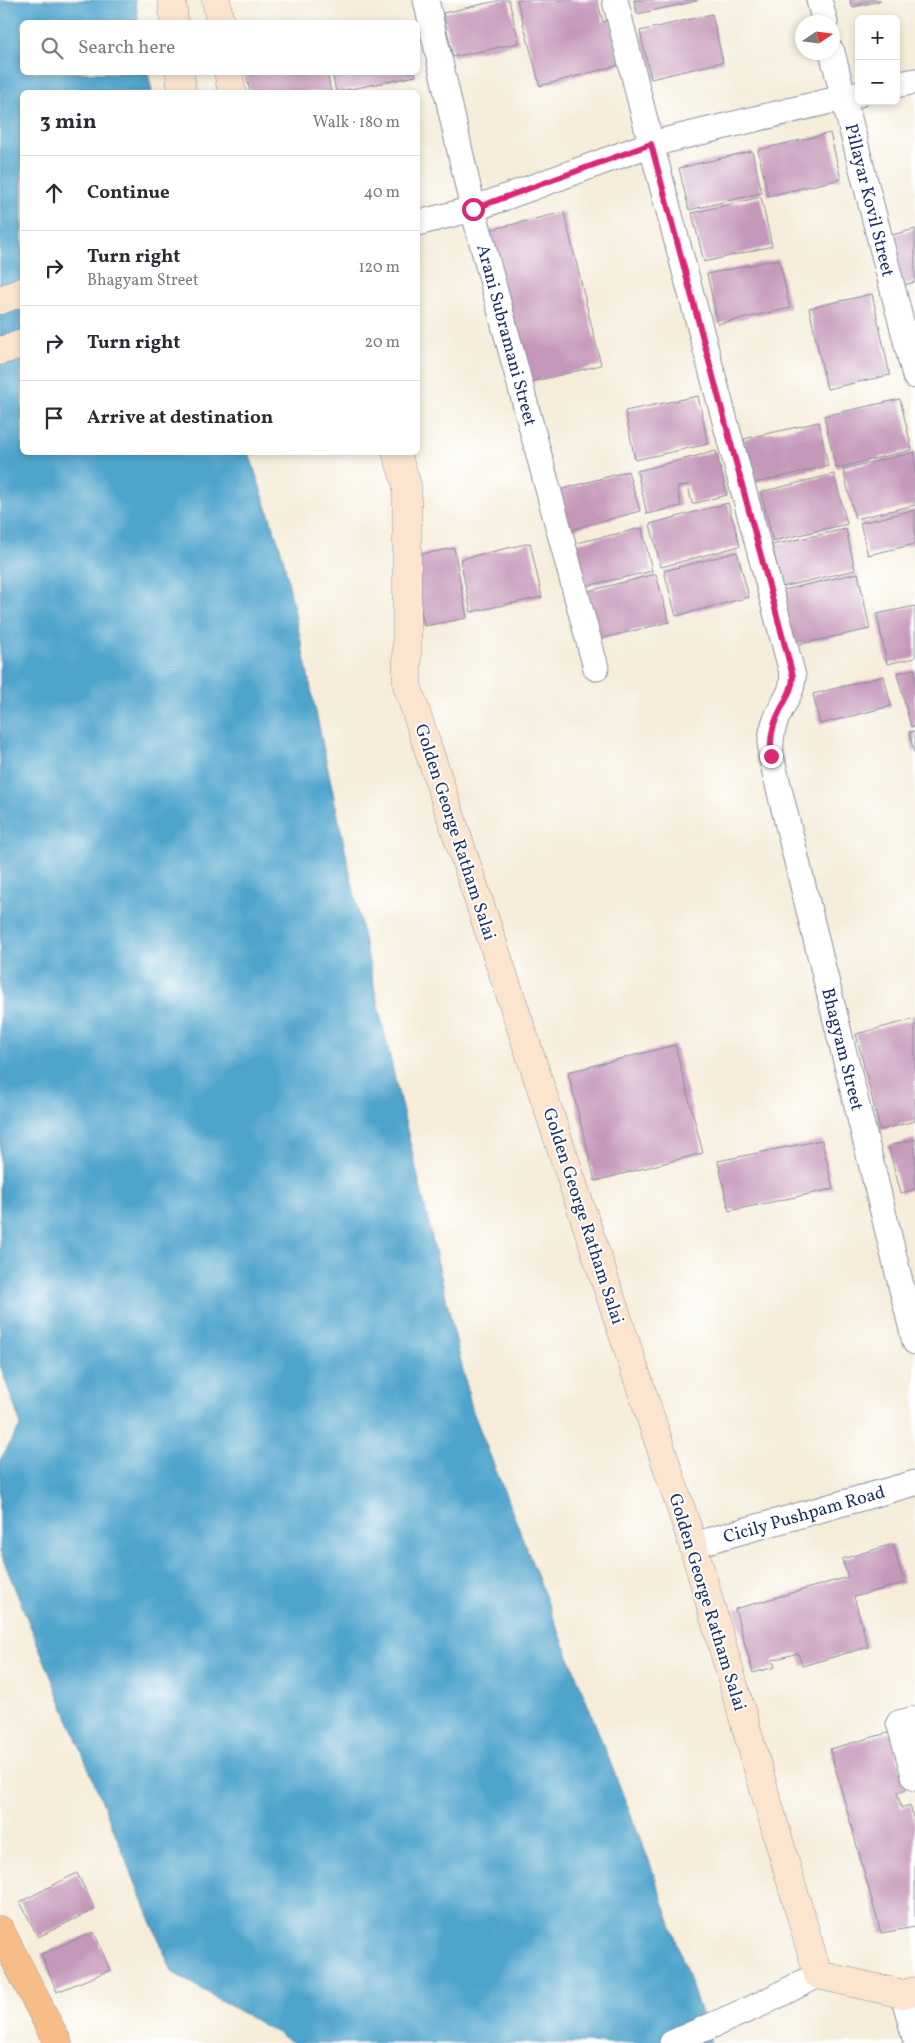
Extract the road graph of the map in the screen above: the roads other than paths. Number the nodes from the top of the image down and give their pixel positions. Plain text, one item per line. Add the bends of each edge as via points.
1 (172, 0) edge
2 (216, 0) edge
3 (426, 0) edge
4 (615, 0) edge
5 (819, 0) edge
6 (823, 15) edge
7 (174, 20) edge
8 (220, 20) edge
9 (835, 60) edge
10 (180, 75) edge
11 (229, 75) edge
12 (915, 81) edge
13 (900, 84) edge
14 (182, 90) edge
15 (232, 90) edge
16 (851, 96) edge
17 (651, 144) junction
18 (473, 209) junction
19 (420, 222) edge
20 (20, 293) edge
21 (0, 300) edge
22 (20, 345) edge
23 (0, 351) edge
24 (915, 376) edge
25 (397, 455) edge
26 (596, 668) dead end
27 (915, 1342) edge
28 (915, 1483) edge
29 (693, 1545) junction
30 (915, 1719) edge
31 (915, 1778) edge
32 (0, 1930) edge
33 (818, 1976) junction
34 (909, 1992) edge
35 (915, 2038) edge
36 (58, 2043) edge
37 (672, 2043) edge

1 - 7 street
2 - 8 street
3 - 18 street, Arani Subramani Street
4 - 17 street
5 - 6 street
9 - 16 street, Pillayar Kovil Street
10 - 14 street
11 - 15 street
12 - 13 street
16 - 17 street
16 - 24 street, Pillayar Kovil Street
17 - 18 street
17 - 27 street, Bhagyam Street via 793,676 793,685 776,718 770,739 771,756
18 - 19 street
18 - 26 street, Arani Subramani Street
20 - 21 street
22 - 23 street
25 - 29 street, Golden George Ratham Salai via 407,485 407,685
28 - 29 street, Cicily Pushpam Road
29 - 33 street, Golden George Ratham Salai
30 - 31 street via 899,1723
32 - 36 main road
33 - 34 street
33 - 37 street
34 - 35 street

